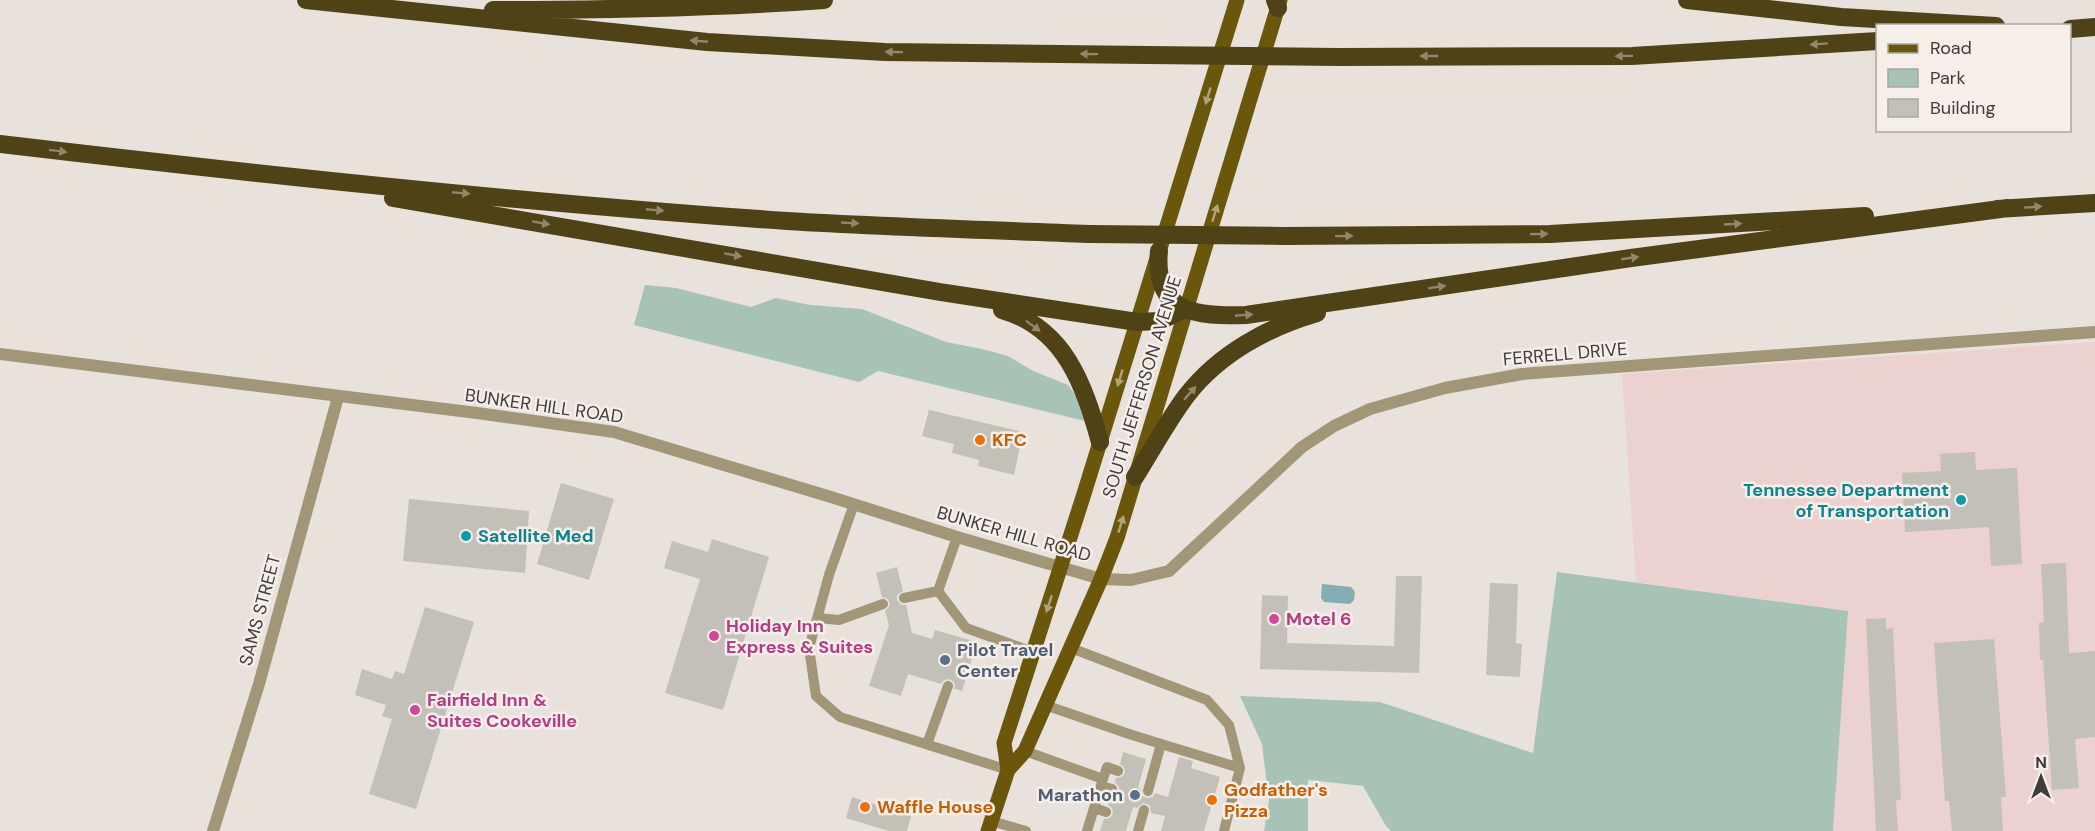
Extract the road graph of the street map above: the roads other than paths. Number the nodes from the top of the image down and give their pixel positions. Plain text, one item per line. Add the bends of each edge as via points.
1 (306, 0) edge
2 (824, 0) edge
3 (1237, 0) edge
4 (1687, 0) edge
5 (1278, 3) edge
6 (388, 10) junction
7 (1962, 24) edge
8 (2095, 27) edge
9 (2071, 29) edge
10 (1876, 40) edge
11 (0, 144) edge
12 (256, 174) junction
13 (2095, 203) edge
14 (2008, 208) junction
15 (1160, 251) junction
16 (940, 292) junction
17 (1379, 296) junction
18 (1186, 309) junction
19 (1137, 322) junction
20 (2095, 332) edge
21 (0, 354) edge
22 (338, 397) junction
23 (1100, 442) junction
24 (1136, 477) junction
25 (854, 504) junction
26 (957, 537) junction
27 (1060, 567) junction
28 (1101, 579) junction
29 (938, 591) junction
30 (904, 598) dead end
31 (883, 604) dead end
32 (818, 618) junction
33 (1071, 648) junction
34 (1033, 652) junction
35 (948, 686) dead end
36 (1045, 705) junction
37 (927, 744) junction
38 (1161, 744) junction
39 (1025, 751) junction
40 (1240, 768) junction
41 (1008, 770) junction
42 (1118, 771) dead end
43 (1102, 782) junction
44 (1147, 783) dead end
45 (1112, 789) dead end
46 (1094, 808) junction
47 (1144, 810) dead end
48 (1106, 812) dead end
49 (1136, 825) edge
50 (989, 826) edge
51 (1091, 830) edge
52 (213, 831) edge
53 (1026, 831) edge
54 (1224, 831) edge

1 - 6 highway
2 - 6 highway via 596,10
3 -> 15 main road, SOUTH JEFFERSON AVENUE
4 - 7 highway via 1841,17
18 -> 5 main road, SOUTH JEFFERSON AVENUE
10 -> 6 highway, bridge via 1632,56 885,52 707,42
8 - 9 highway
11 -> 12 highway
12 -> 14 highway, bridge via 788,221 1089,234 1550,234
12 -> 16 highway
14 -> 13 highway
17 -> 14 highway
15 - 18 highway via 1160,277 1167,296
15 - 19 main road, SOUTH JEFFERSON AVENUE
16 - 19 highway
16 -> 23 highway via 1020,315 1057,344 1075,370
18 -> 17 highway via 1213,315 1246,315
24 -> 17 highway via 1187,394 1218,364 1257,336 1303,317
18 - 19 highway via 1159,321
18 - 24 main road, SOUTH JEFFERSON AVENUE
19 -> 23 main road, SOUTH JEFFERSON AVENUE
20 - 28 street, FERRELL DRIVE via 1522,374 1445,388 1371,409 1302,447 1169,571 1131,580
21 - 22 street, BUNKER HILL ROAD
22 - 25 street, BUNKER HILL ROAD via 614,432
22 - 52 street, SAMS STREET via 259,684
23 - 27 main road, SOUTH JEFFERSON AVENUE
28 -> 24 main road, SOUTH JEFFERSON AVENUE
25 - 26 street, BUNKER HILL ROAD
25 - 32 lane
26 - 27 street, BUNKER HILL ROAD
26 - 29 lane
27 - 28 street, BUNKER HILL ROAD
27 -> 34 main road, SOUTH JEFFERSON AVENUE
28 - 33 main road, SOUTH JEFFERSON AVENUE
29 - 30 lane
29 - 34 lane via 964,633
31 - 32 lane via 839,620
32 - 37 lane via 809,648 816,696 840,717
33 - 36 main road, SOUTH JEFFERSON AVENUE
33 - 40 lane via 1207,700 1229,725
34 - 41 main road, SOUTH JEFFERSON AVENUE via 1004,743
35 - 37 lane
36 - 38 lane
36 - 39 main road, SOUTH JEFFERSON AVENUE
37 - 41 lane
38 - 40 lane
38 - 44 lane
39 - 41 main road, SOUTH JEFFERSON AVENUE
39 - 43 lane
40 - 54 lane
41 - 50 main road, SOUTH JEFFERSON AVENUE
42 - 43 lane via 1107,767
43 - 45 lane
43 - 46 lane
46 - 48 lane
46 - 51 lane
47 - 49 lane
50 - 53 lane

